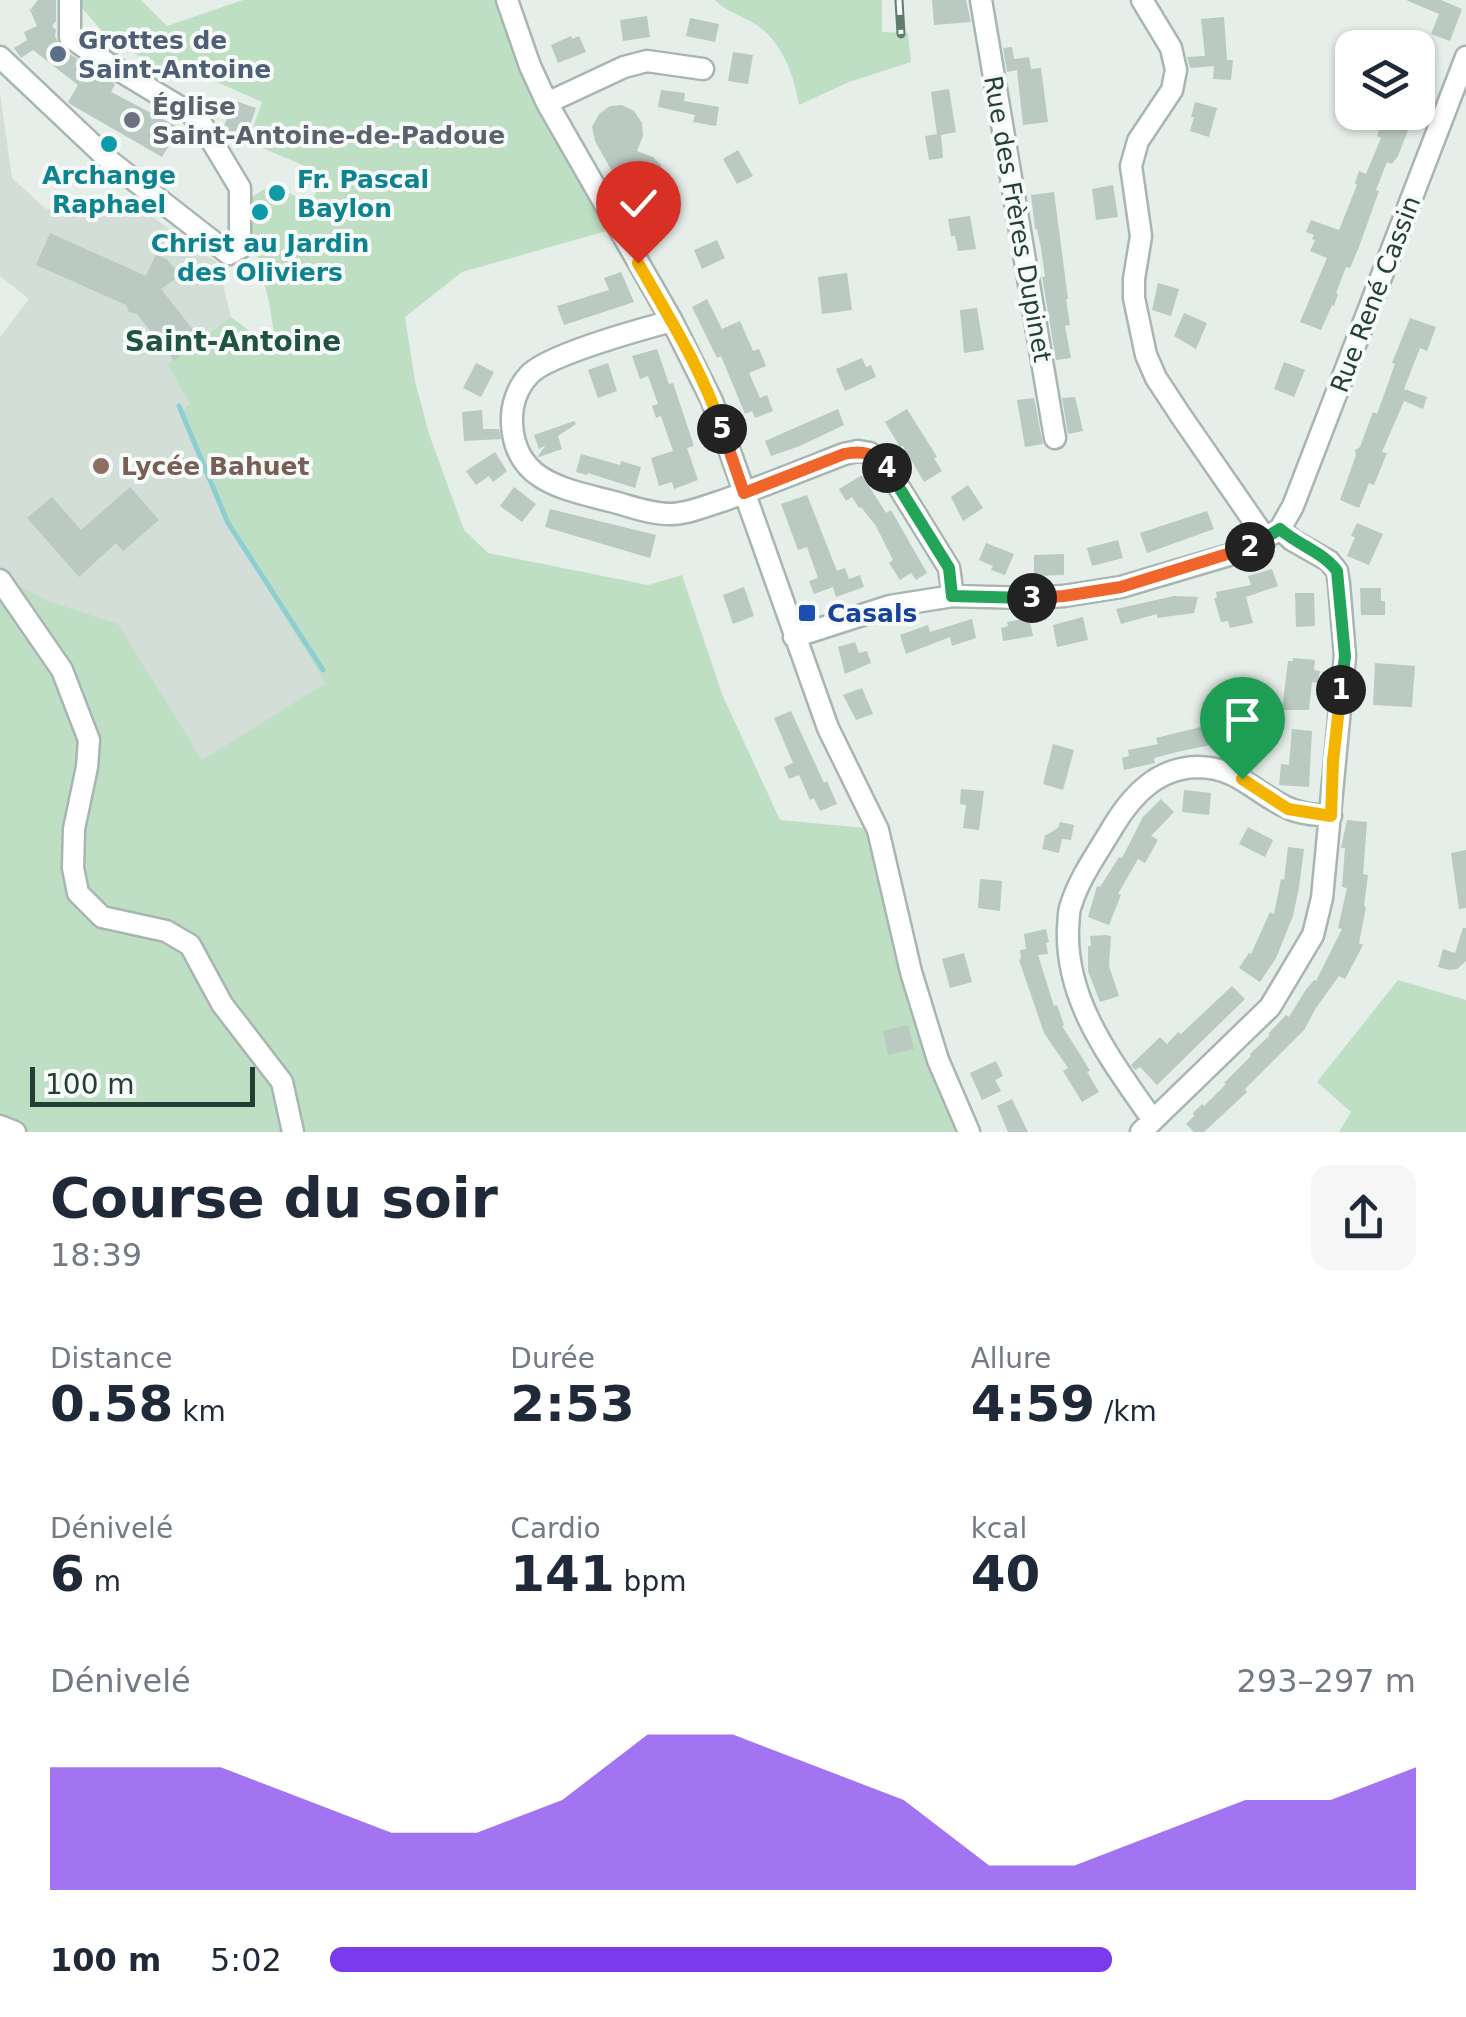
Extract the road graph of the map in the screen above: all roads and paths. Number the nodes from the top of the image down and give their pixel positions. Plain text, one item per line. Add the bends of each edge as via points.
1 (70, 0) edge
2 (507, 0) edge
3 (981, 0) edge
4 (1142, 0) edge
5 (0, 57) edge
6 (1466, 57) edge
7 (703, 68) dead end
8 (547, 103) junction
9 (672, 321) junction
10 (1054, 438) dead end
11 (744, 493) junction
12 (1273, 534) junction
13 (0, 580) edge
14 (952, 596) junction
15 (794, 636) junction
16 (1331, 816) junction
17 (0, 1126) edge
18 (1146, 1126) edge
19 (15, 1132) edge
20 (293, 1132) edge
21 (969, 1132) edge

1 - 5 street via 70,36 198,118 240,188 240,248 229,254 111,162
2 - 8 street
3 - 10 street, Rue des Frères Dupinet
4 - 12 street via 1171,48 1176,70 1131,166 1140,236 1134,298 1146,355 1180,416
6 - 12 street, Rue René Cassin via 1293,506
7 - 8 street via 646,61
8 - 9 street
9 - 11 street via 712,401
9 - 11 street via 549,360 530,373 516,395 513,442 540,478 655,513 692,511
11 - 14 street via 844,454 870,453 887,468 949,568
11 - 15 street
12 - 14 street via 1243,550 1121,587 1032,598
12 - 16 street via 1330,561 1337,571 1345,656
13 - 20 street via 62,670 90,740 74,829 78,893 102,917 166,931 190,945 222,1004 282,1082
14 - 15 street via 890,606
15 - 21 street via 828,728 878,830 911,972
16 - 18 street via 1322,898 1298,964 1270,1007
16 - 18 street via 1288,809 1220,769 1168,772 1128,803 1080,882 1069,909 1067,948 1075,988
17 - 19 street

